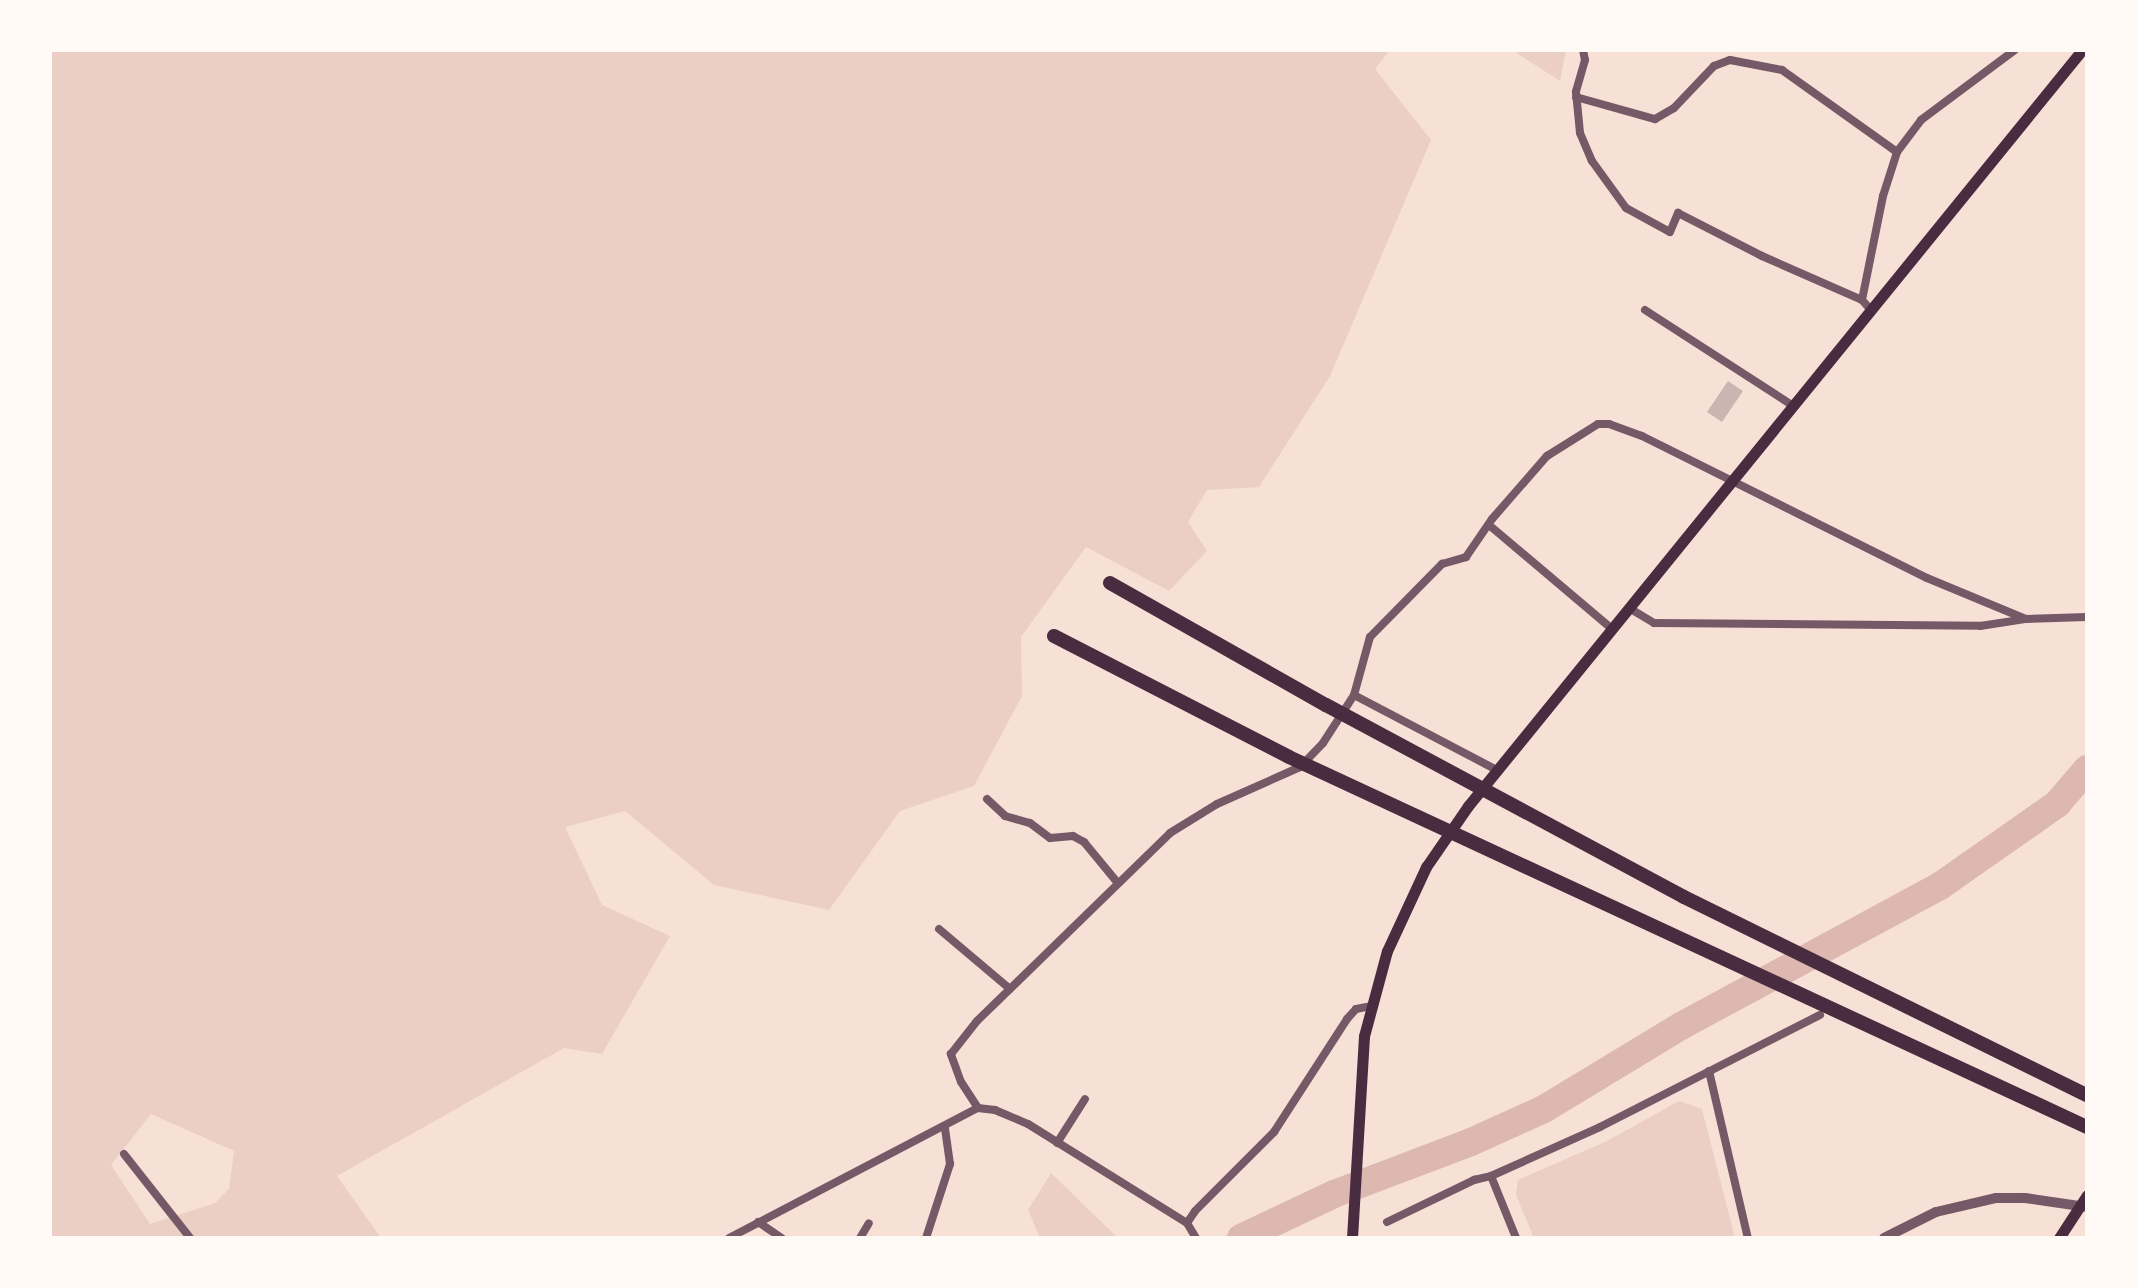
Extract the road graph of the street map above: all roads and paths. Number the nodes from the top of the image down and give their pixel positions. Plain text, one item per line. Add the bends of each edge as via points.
1 (1583, 50) edge
2 (2015, 50) edge
3 (2082, 50) edge
4 (1576, 97) junction
5 (1897, 152) junction
6 (1862, 300) junction
7 (1645, 310) dead end
8 (1871, 310) junction
9 (1792, 405) junction
10 (1732, 482) junction
11 (1489, 525) junction
12 (1110, 583) dead end
13 (1629, 608) junction
14 (2087, 617) edge
15 (2026, 619) junction
16 (1612, 629) junction
17 (1054, 636) dead end
18 (1354, 695) junction
19 (1497, 770) junction
20 (987, 799) dead end
21 (1117, 882) junction
22 (939, 929) dead end
23 (1010, 989) junction
24 (1371, 1006) junction
25 (1820, 1015) dead end
26 (1709, 1071) junction
27 (2087, 1095) edge
28 (1085, 1099) dead end
29 (978, 1108) junction
30 (945, 1127) junction
31 (2087, 1127) edge
32 (1057, 1143) junction
33 (124, 1154) dead end
34 (1491, 1176) junction
35 (2085, 1202) edge
36 (758, 1222) junction
37 (1387, 1222) dead end
38 (869, 1223) dead end
39 (1189, 1226) junction
40 (1352, 1236) edge
41 (190, 1238) edge
42 (729, 1238) edge
43 (782, 1238) edge
44 (860, 1238) edge
45 (926, 1238) edge
46 (1196, 1238) edge
47 (1516, 1238) edge
48 (1748, 1238) edge
49 (1884, 1238) edge
50 (2059, 1238) edge

1 - 4 street
2 - 5 street via 1921,120
3 - 8 main road
4 - 5 street via 1655,119 1674,108 1714,66 1730,60 1782,70
4 - 6 street via 1580,133 1592,161 1626,208 1670,232 1678,213
5 - 6 street
6 - 8 street
7 - 9 street
8 - 9 main road
9 - 10 main road
10 - 11 street via 1642,436 1598,424 1547,456
10 - 13 main road
10 - 15 street via 1927,578
11 - 16 street
11 - 18 street via 1466,557 1442,564 1370,637
12 - 27 highway via 1684,897
13 - 15 street via 1654,623 1980,626
13 - 16 main road
14 - 15 street
16 - 19 main road
17 - 31 highway via 1289,757
18 - 19 street
18 - 21 street via 1300,767 1217,804 1170,833
19 - 24 main road via 1442,842 1411,895
20 - 21 street via 1005,816 1030,823 1050,838 1073,836 1084,842
21 - 23 street
22 - 23 street
23 - 29 street via 951,1054
24 - 39 street via 1356,1009 1347,1019 1274,1132
24 - 40 main road via 1364,1036
25 - 26 street
26 - 34 street
26 - 48 street
28 - 32 street
29 - 30 street
29 - 32 street via 1028,1124
30 - 36 street
30 - 45 street via 950,1164
32 - 39 street
33 - 41 street
34 - 37 street
34 - 47 street
35 - 49 street via 2025,1198 1966,1203
35 - 50 main road
36 - 42 street
36 - 43 street
38 - 44 street
39 - 46 street

